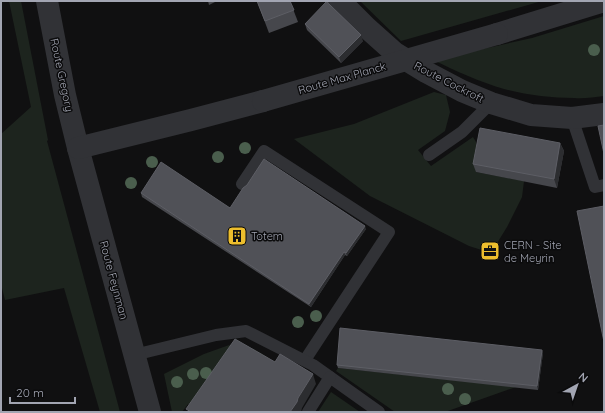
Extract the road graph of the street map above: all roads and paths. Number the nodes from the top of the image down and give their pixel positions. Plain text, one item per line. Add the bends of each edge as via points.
1 (48, 1) edge
2 (340, 1) edge
3 (604, 1) edge
4 (491, 103) junction
5 (604, 114) edge
6 (572, 118) junction
7 (78, 148) junction
8 (429, 155) dead end
9 (242, 184) dead end
10 (604, 186) edge
11 (134, 355) junction
12 (305, 360) junction
13 (330, 377) junction
14 (150, 412) edge
15 (308, 412) edge
16 (379, 412) edge

1 - 7 street, Route Gregory via 65,95
2 - 4 street, Route Cockroft via 395,53 462,91
3 - 7 street, Route Max Planck, bridge via 263,101
4 - 6 street, Route Cockroft via 531,115
4 - 8 lane via 462,132
5 - 6 street, Route Cockroft
6 - 10 lane via 596,187
7 - 11 street, Route Feynman
9 - 12 lane via 264,151 389,232
11 - 12 lane via 216,335 246,331
11 - 14 street, Route Feynman
12 - 13 lane
13 - 15 lane
13 - 16 lane

